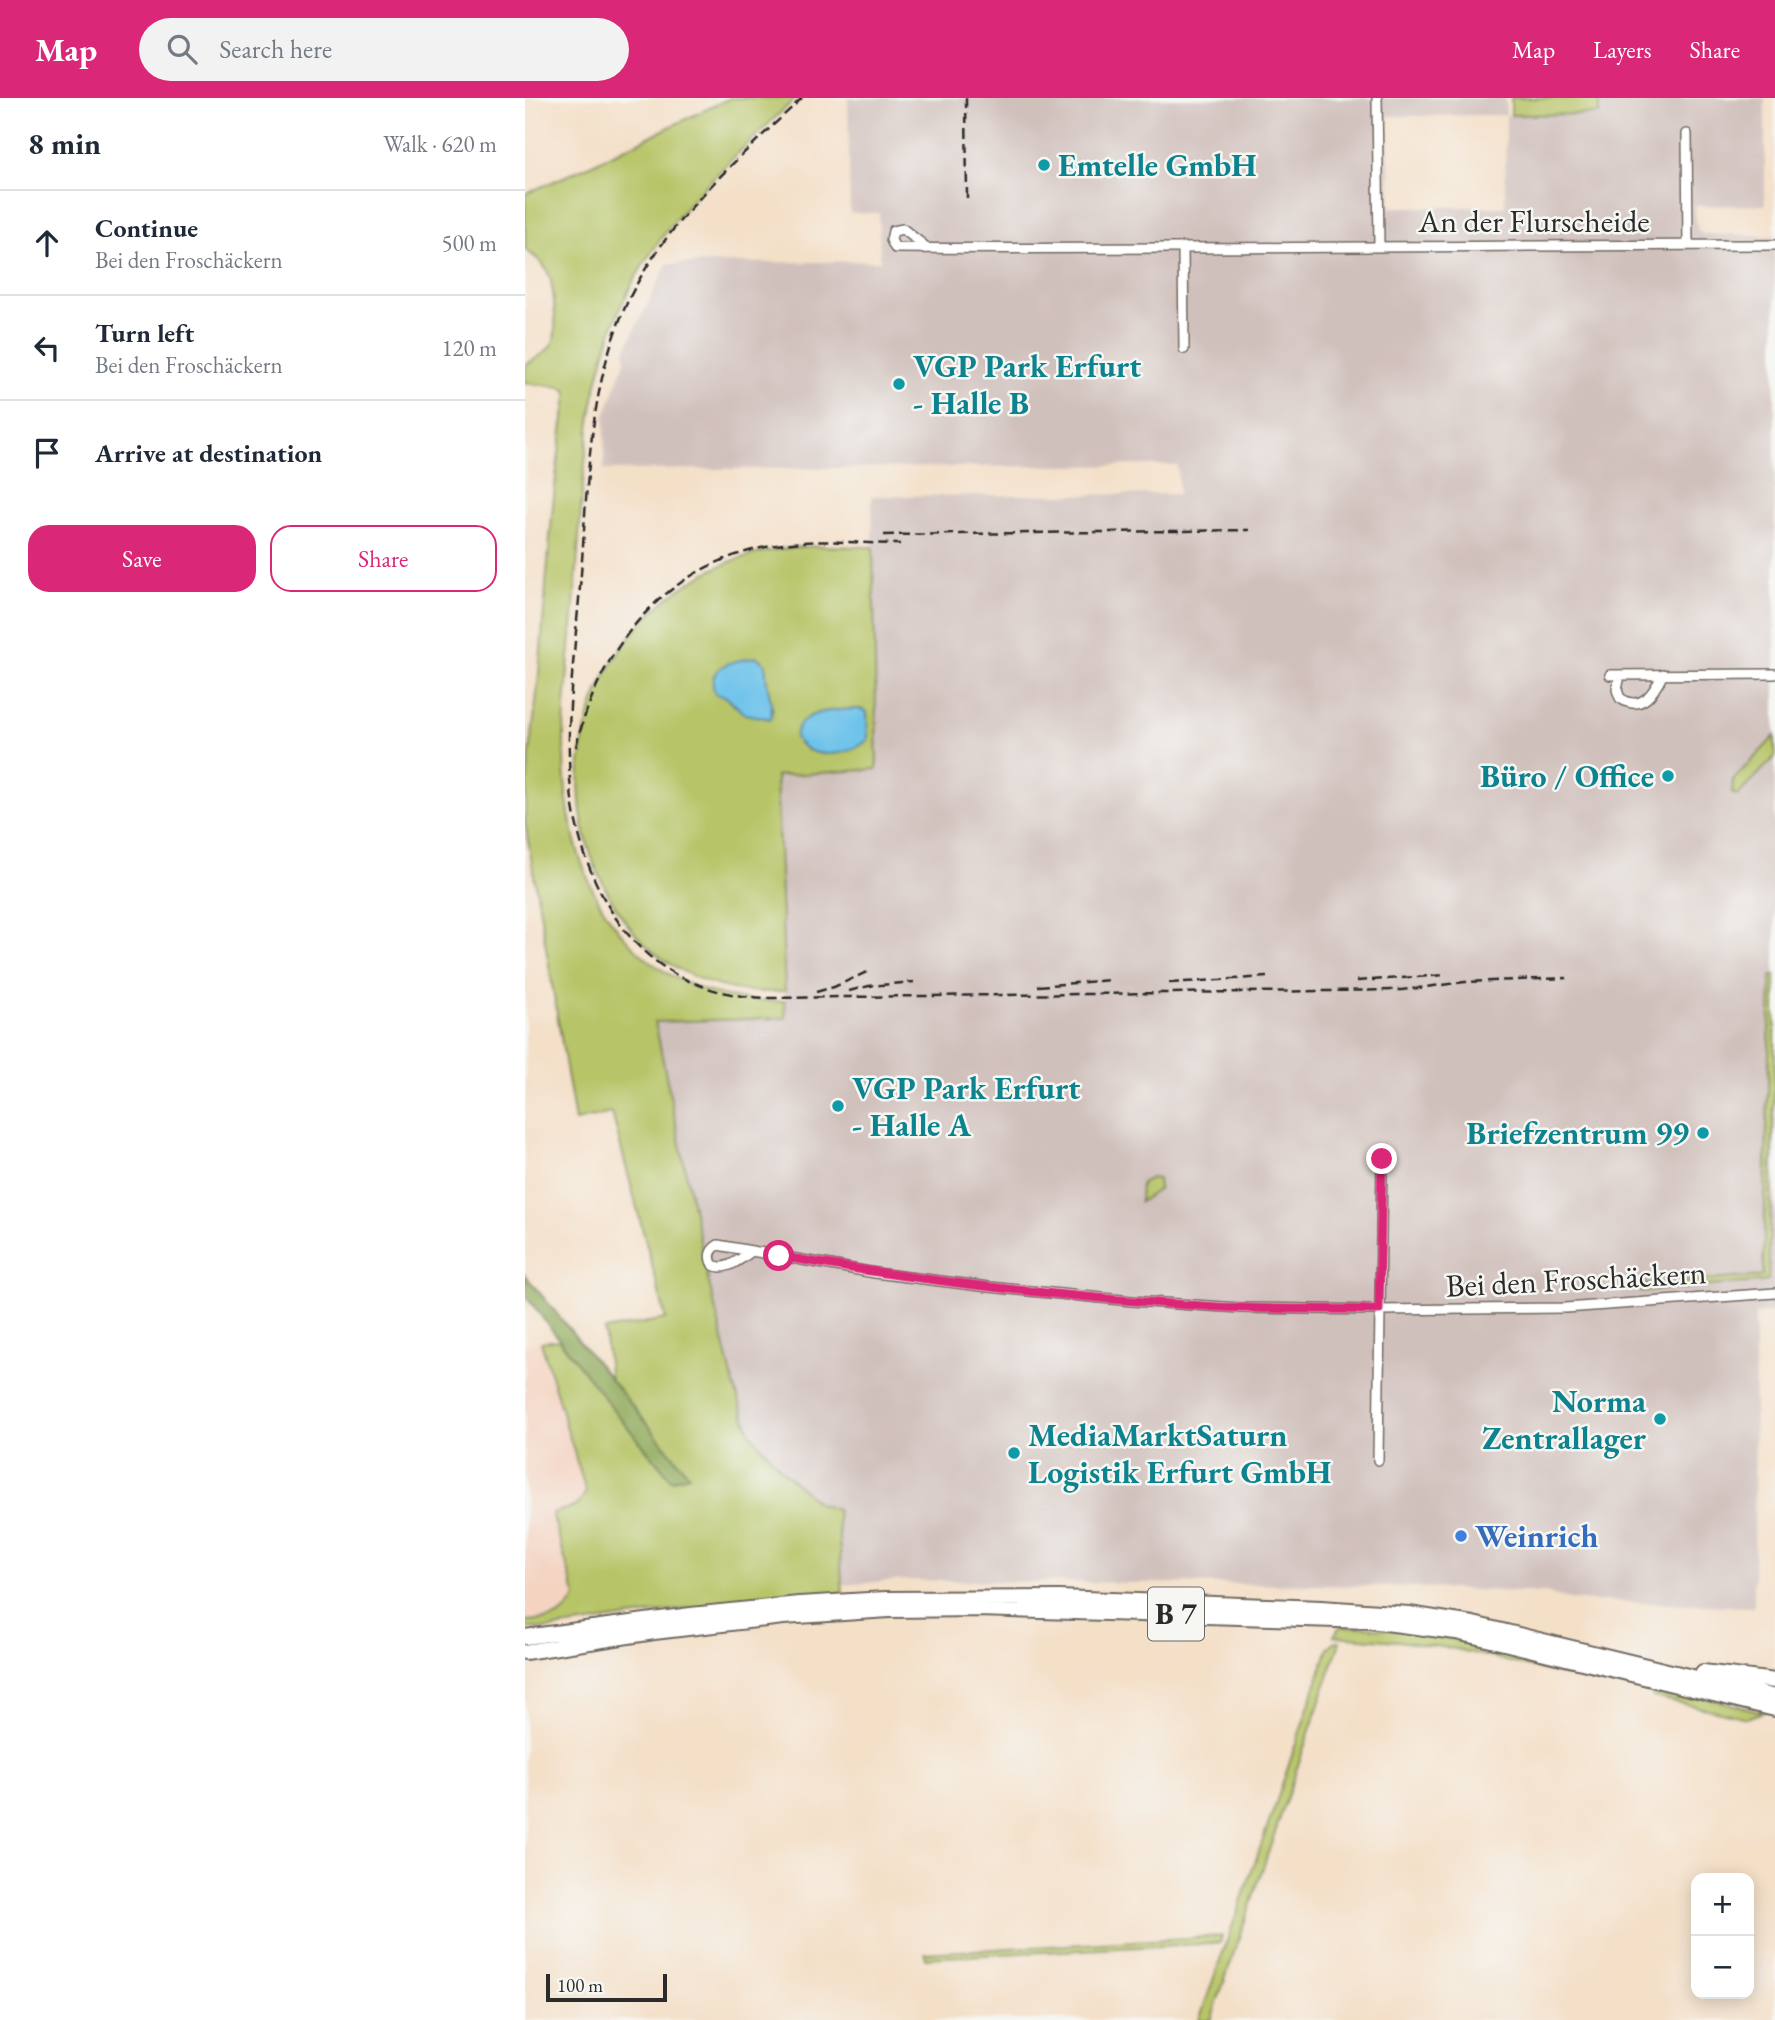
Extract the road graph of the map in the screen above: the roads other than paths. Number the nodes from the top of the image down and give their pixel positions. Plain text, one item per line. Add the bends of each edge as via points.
1 (1377, 98) edge
2 (1687, 134) dead end
3 (1379, 245) junction
4 (1688, 245) junction
5 (1775, 245) edge
6 (1183, 247) junction
7 (927, 248) dead end
8 (1184, 349) dead end
9 (1663, 674) junction
10 (1775, 674) edge
11 (1382, 1159) dead end
12 (752, 1251) dead end
13 (1775, 1293) edge
14 (1379, 1310) junction
15 (1378, 1460) dead end
16 (525, 1637) edge
17 (525, 1652) edge
18 (1622, 1660) junction
19 (1775, 1681) edge
20 (1775, 1697) edge
21 (1775, 1709) edge

1 - 3 street, An der Flurscheide
2 - 4 street, An der Flurscheide
3 - 4 street, An der Flurscheide
3 - 6 street, An der Flurscheide
4 - 5 street, An der Flurscheide
6 - 7 street, An der Flurscheide
6 - 8 street
9 - 9 street via 1615,675 1620,698 1642,703 1654,693
9 - 10 street
11 - 14 street
12 - 14 street, Bei den Froschäckern via 875,1273 1106,1299 1237,1308
13 - 14 street, Bei den Froschäckern via 1565,1308
14 - 15 street
16 - 18 highway, B 7 via 799,1604 972,1597 1072,1599 1409,1614 1473,1624
17 - 21 highway, B 7 via 719,1623 889,1610 1045,1609 1370,1621 1500,1642
18 - 19 highway, B 7
18 - 20 highway, B 7

